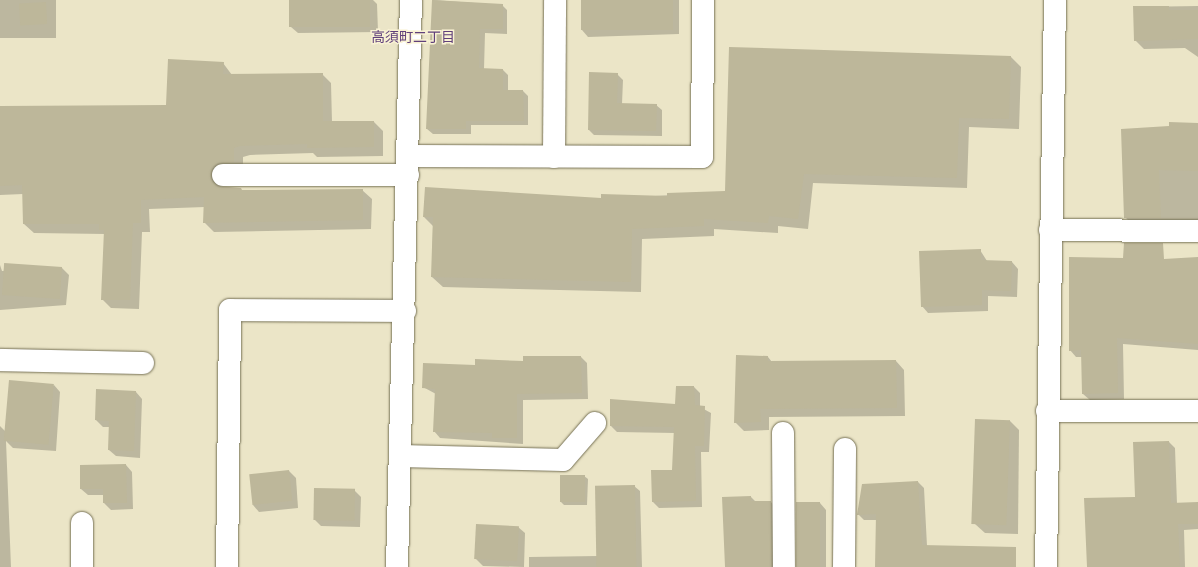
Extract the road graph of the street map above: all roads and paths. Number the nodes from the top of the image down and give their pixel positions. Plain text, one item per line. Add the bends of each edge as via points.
1 (411, 0) edge
2 (555, 0) edge
3 (703, 0) edge
4 (1055, 0) edge
5 (554, 157) junction
6 (408, 166) junction
7 (223, 174) dead end
8 (1050, 230) junction
9 (1198, 231) edge
10 (405, 311) junction
11 (0, 360) edge
12 (143, 363) dead end
13 (1047, 411) junction
14 (1198, 411) edge
15 (595, 423) dead end
16 (783, 433) dead end
17 (845, 449) dead end
18 (400, 456) junction
19 (82, 524) dead end
20 (82, 567) edge
21 (227, 567) edge
22 (397, 567) edge
23 (784, 567) edge
24 (844, 567) edge
25 (1046, 567) edge

1 - 6 street
2 - 5 street
3 - 5 street via 702,157
4 - 8 street
5 - 6 street
6 - 7 street
6 - 10 street
8 - 9 street
8 - 13 street
10 - 18 street
10 - 21 street via 230,310
11 - 12 street
13 - 14 street
13 - 25 street
15 - 18 street via 563,460
16 - 23 street
17 - 24 street
18 - 22 street
19 - 20 street

